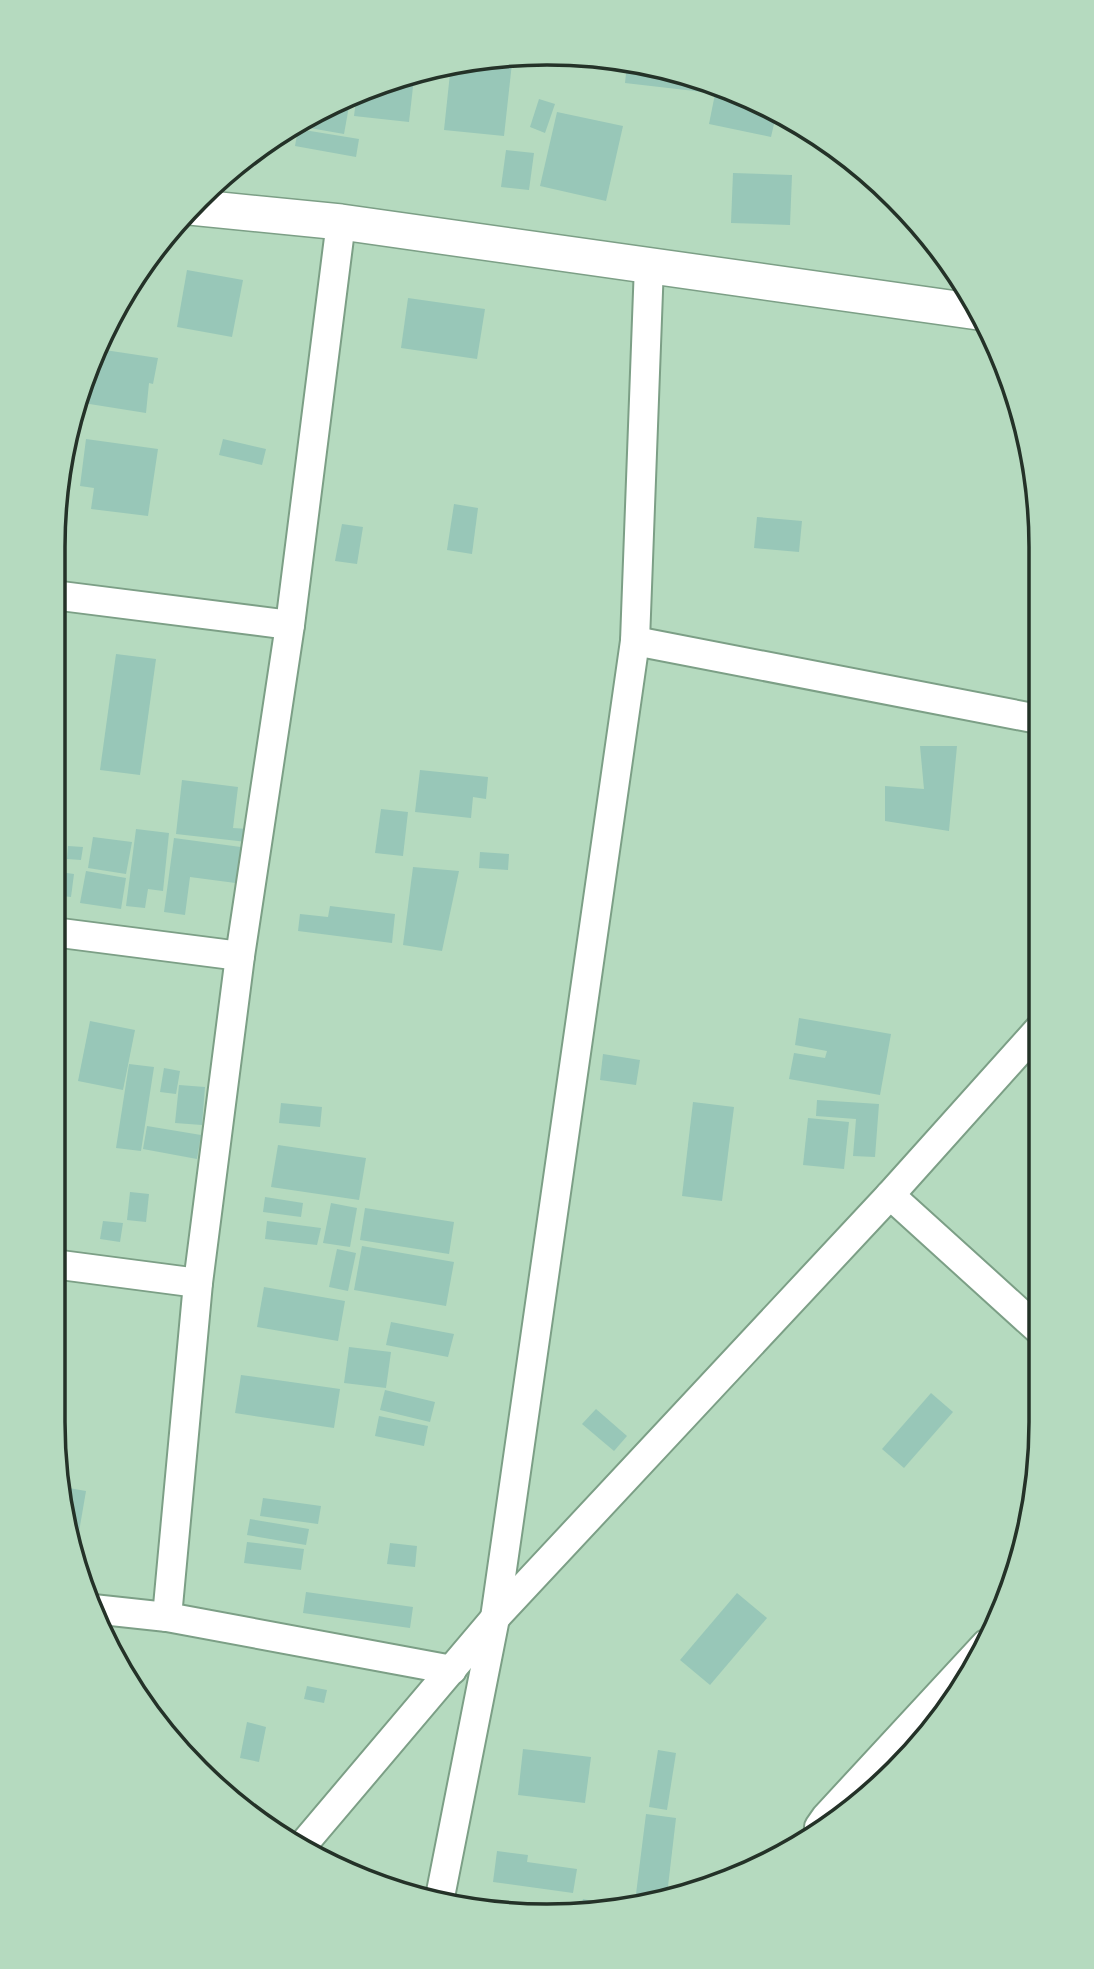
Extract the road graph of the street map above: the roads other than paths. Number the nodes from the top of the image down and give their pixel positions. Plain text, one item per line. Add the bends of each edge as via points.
1 (204, 208) edge
2 (341, 222) junction
3 (649, 265) junction
4 (967, 310) edge
5 (65, 597) edge
6 (290, 625) junction
7 (635, 641) junction
8 (1029, 717) edge
9 (65, 934) edge
10 (240, 956) junction
11 (1029, 1040) edge
12 (890, 1195) junction
13 (65, 1266) edge
14 (198, 1283) junction
15 (1029, 1321) edge
16 (102, 1609) edge
17 (167, 1617) junction
18 (495, 1618) junction
19 (452, 1670) junction
20 (943, 1698) edge
21 (831, 1812) edge
22 (307, 1840) edge
23 (441, 1892) edge

1 - 2 street
2 - 3 street
2 - 6 street
3 - 4 street
3 - 7 street
5 - 6 street
6 - 10 street
7 - 8 street
7 - 18 street
9 - 10 street
10 - 14 street
11 - 12 street
12 - 15 street
12 - 18 street
13 - 14 street
14 - 17 street
16 - 17 street
17 - 19 street
18 - 19 street
18 - 23 street
19 - 22 street
20 - 21 street

